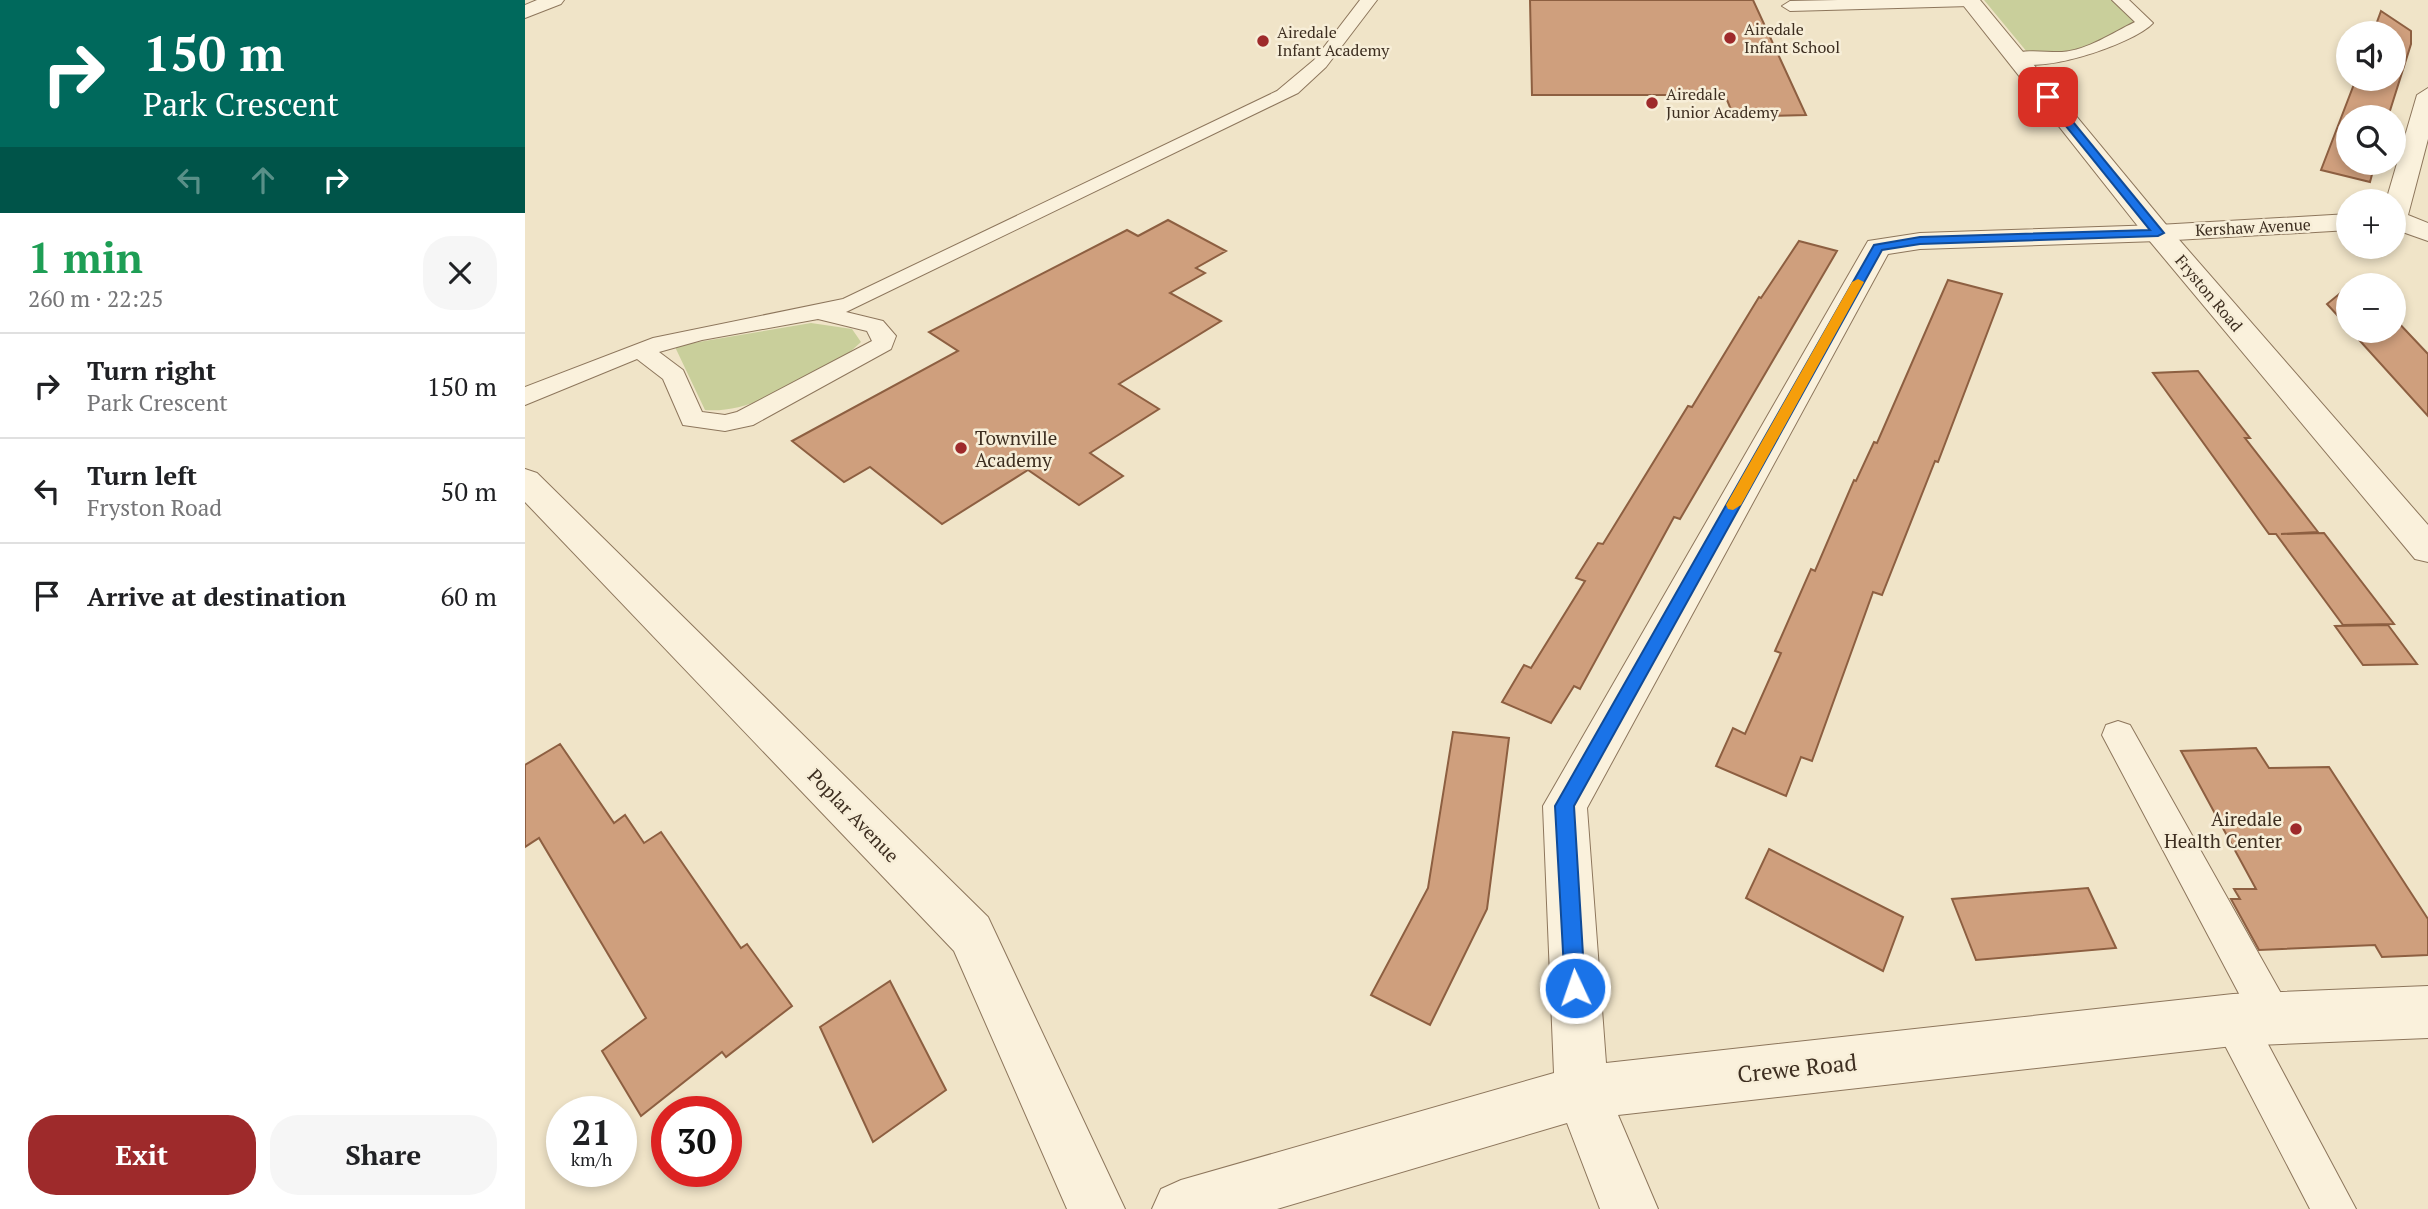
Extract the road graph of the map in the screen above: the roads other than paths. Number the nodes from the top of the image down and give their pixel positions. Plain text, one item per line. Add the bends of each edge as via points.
1 (554, 0) edge
2 (1369, 0) edge
3 (1969, 0) edge
4 (2120, 0) edge
5 (1790, 6) dead end
6 (525, 12) edge
7 (2016, 58) junction
8 (2426, 110) edge
9 (2403, 189) edge
10 (2336, 223) edge
11 (2406, 224) edge
12 (2158, 233) junction
13 (2428, 233) edge
14 (820, 313) junction
15 (641, 350) junction
16 (525, 397) edge
17 (525, 481) edge
18 (2428, 549) edge
19 (2118, 735) dead end
20 (2428, 1012) edge
21 (2253, 1019) junction
22 (1581, 1092) junction
23 (1096, 1209) edge
24 (1181, 1209) edge
25 (1629, 1209) edge
26 (2334, 1209) edge

1 - 6 street
2 - 14 lane via 1352,15 1316,69 1283,95 851,303
3 - 5 lane
3 - 7 street, Fryston Road
4 - 7 lane via 2145,23 2078,54
7 - 12 street, Fryston Road
8 - 9 street
10 - 12 street, Kershaw Avenue
11 - 13 street
12 - 18 street, Fryston Road
12 - 22 street, Kershaw Avenue via 1920,241 1878,247 1565,806
14 - 15 lane via 681,338
14 - 15 lane via 875,326 884,336 883,344 744,419 725,423 692,419 674,375
15 - 16 lane
17 - 23 street, Poplar Avenue via 971,934
19 - 21 lane
20 - 21 street, Crewe Road
21 - 22 street, Crewe Road
21 - 26 lane
22 - 24 street, Crewe Road
22 - 25 street

